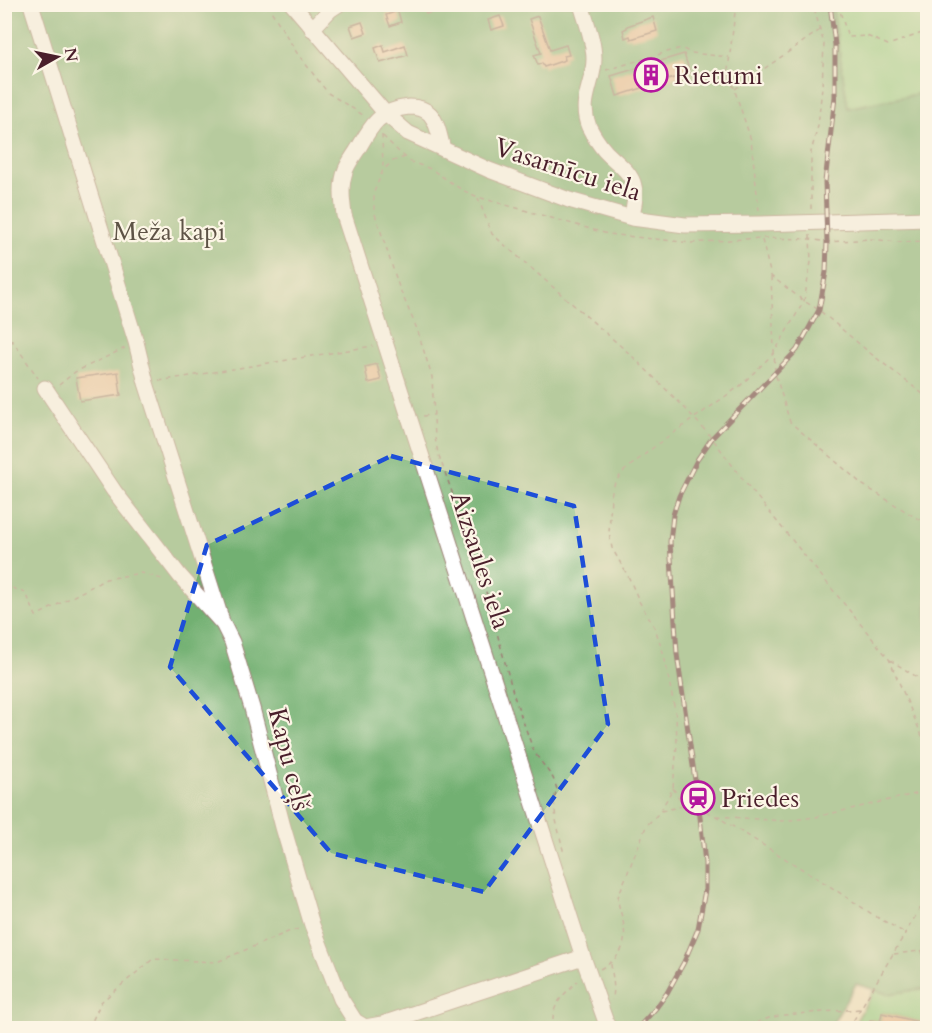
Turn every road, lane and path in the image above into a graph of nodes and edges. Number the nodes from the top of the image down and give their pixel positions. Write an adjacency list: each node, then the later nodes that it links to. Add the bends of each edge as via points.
1 (31, 4): 25 (street)
2 (267, 4): 15 (path, via 328,93)
3 (292, 4): 8 (street, Vasarnīcu iela)
4 (339, 4): 8 (street)
5 (580, 4): 12 (street, via 592,41)
6 (813, 4): 9 (path)
7 (840, 4): 10 (path, via 848,37 867,36 888,45)
8 (312, 29): 14 (street, Vasarnīcu iela)
9 (820, 29): 13 (path); 22 (path, via 824,44 822,87 812,152)
10 (927, 32)
11 (730, 57): 12 (path, via 691,53 681,48)
12 (592, 74): 20 (street, via 586,93 589,127 634,184)
13 (734, 89)
14 (386, 114): 15 (street, Aizsaules iela); 16 (street, Vasarnīcu iela, via 408,133); 16 (street, via 415,107 430,114)
15 (378, 130): 18 (path); 26 (street, Aizsaules iela, via 346,169 341,191 344,215)
16 (442, 149): 20 (street, Vasarnīcu iela, via 569,200)
17 (405, 157): 18 (path)
18 (383, 170): 43 (path, via 374,192 374,211 432,377 438,453 480,573 534,753 553,778 555,820)
19 (478, 197): 30 (path, via 492,234 631,355)
20 (632, 218): 22 (street, Vasarnīcu iela, via 685,225)
21 (927, 219): 22 (street, Vasarnīcu iela)
22 (811, 222): 27 (path, via 811,262 804,301)
23 (771, 276): 27 (path)
24 (4, 333): 29 (path)
25 (136, 342): 28 (street); 29 (path)
26 (386, 344): 28 (path); 50 (street, Aizsaules iela)
27 (774, 353): 30 (path, via 740,386); 31 (path, via 775,374 790,422 863,484)
28 (146, 382): 34 (street)
29 (47, 390): 32 (street, Kapu ceļš, via 114,491)
30 (693, 419): 35 (path); 38 (path, via 624,471 611,495 612,548 655,628 664,655 676,716)
31 (927, 525)
32 (180, 576): 33 (path, via 162,579 141,573 106,579 36,616 26,593); 34 (street, Kapu ceļš)
33 (4, 585)
34 (223, 624): 45 (street, Kapu ceļš, via 252,708)
35 (889, 659): 36 (path); 37 (path)
36 (927, 684)
37 (927, 750)
38 (673, 788): 40 (path); 41 (path)
39 (927, 791): 42 (path, via 816,818 783,821)
40 (684, 806): 41 (path); 42 (path)
41 (660, 812): 51 (path, via 645,829 620,890 618,906 625,934 619,954)
42 (716, 816): 46 (path)
43 (564, 853)
44 (927, 895): 46 (path)
45 (312, 926): 50 (street, Kapu ceļš, via 341,999 355,1021 365,1027); 56 (path, via 217,962 153,958 101,1002)
46 (905, 933): 49 (path)
47 (927, 950): 48 (path)
48 (922, 951): 49 (path); 52 (path)
49 (893, 954): 55 (path)
50 (584, 957): 53 (street, Aizsaules iela)
51 (611, 963): 53 (path); 54 (path)
52 (927, 969)
53 (589, 974): 57 (path, via 560,999 553,1013); 58 (street, Aizsaules iela)
54 (611, 1002)
55 (861, 1009): 59 (path, via 784,1015); 60 (path)
56 (89, 1029)
57 (554, 1029)
58 (608, 1029)
59 (740, 1029)
60 (849, 1029)

